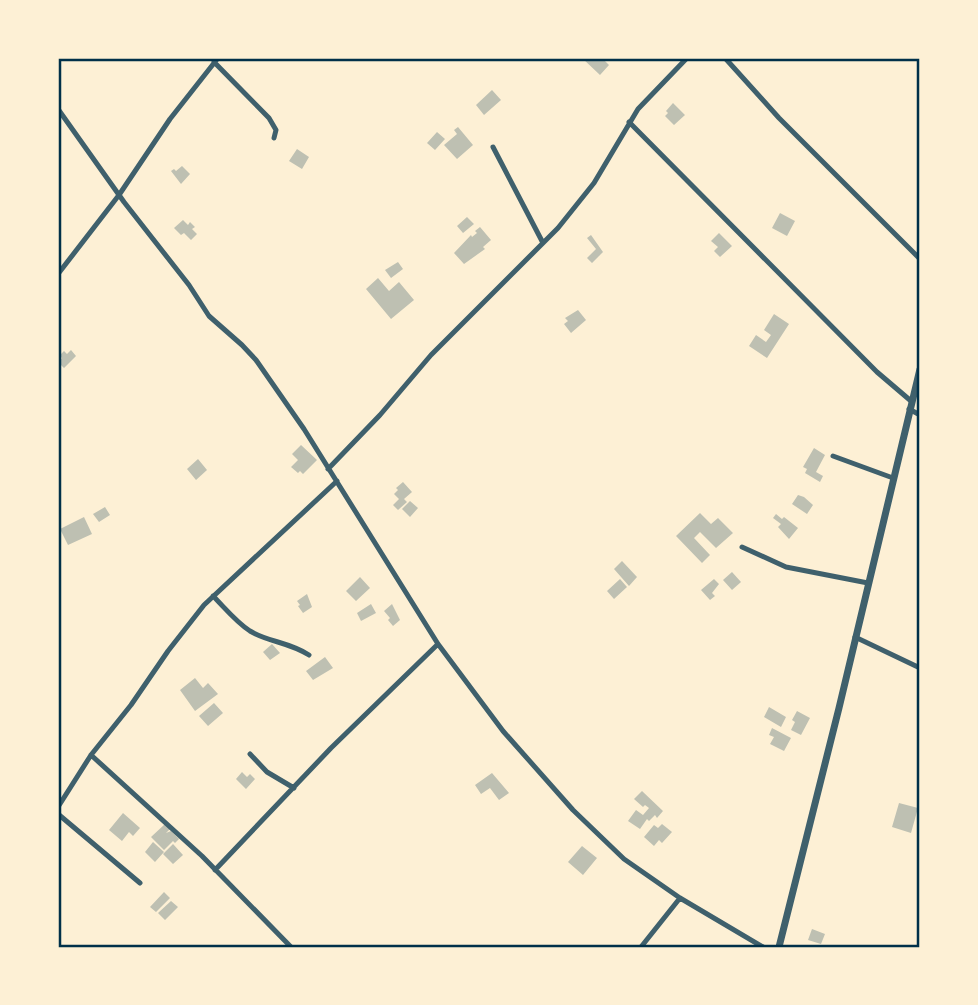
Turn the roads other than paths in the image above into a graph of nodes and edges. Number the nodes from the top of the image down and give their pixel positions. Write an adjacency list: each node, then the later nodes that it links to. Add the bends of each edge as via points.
1 (687, 58): 5 (street)
2 (725, 58): 10 (street)
3 (216, 60): 6 (street, via 269,118 276,130); 8 (street)
4 (58, 109): 8 (street)
5 (629, 122): 9 (street, via 594,183); 13 (street)
6 (274, 138)
7 (493, 147): 9 (street)
8 (119, 195): 11 (street); 16 (street, via 209,316 256,360)
9 (543, 243): 16 (street, via 431,355)
10 (920, 259)
11 (58, 274)
12 (920, 369): 13 (street)
13 (910, 405): 14 (street); 17 (street)
14 (920, 415)
15 (833, 456): 17 (street)
16 (328, 470): 18 (street)
17 (893, 478): 20 (street)
18 (337, 481): 21 (street); 23 (street)
19 (742, 547): 20 (street, via 786,567)
20 (868, 583): 22 (street)
21 (213, 596): 24 (street, via 250,631); 27 (street)
22 (855, 637): 25 (street); 37 (street)
23 (438, 644): 28 (street); 33 (street, via 503,731 573,810 624,859)
24 (309, 655)
25 (920, 668)
26 (250, 754): 28 (street, via 267,772)
27 (91, 755): 29 (street); 31 (street)
28 (295, 788): 31 (street)
29 (58, 807)
30 (58, 814): 32 (street)
31 (215, 870): 34 (street)
32 (140, 883)
33 (680, 898): 35 (street); 36 (street)
34 (291, 947)
35 (641, 947)
36 (763, 947)
37 (779, 947)

